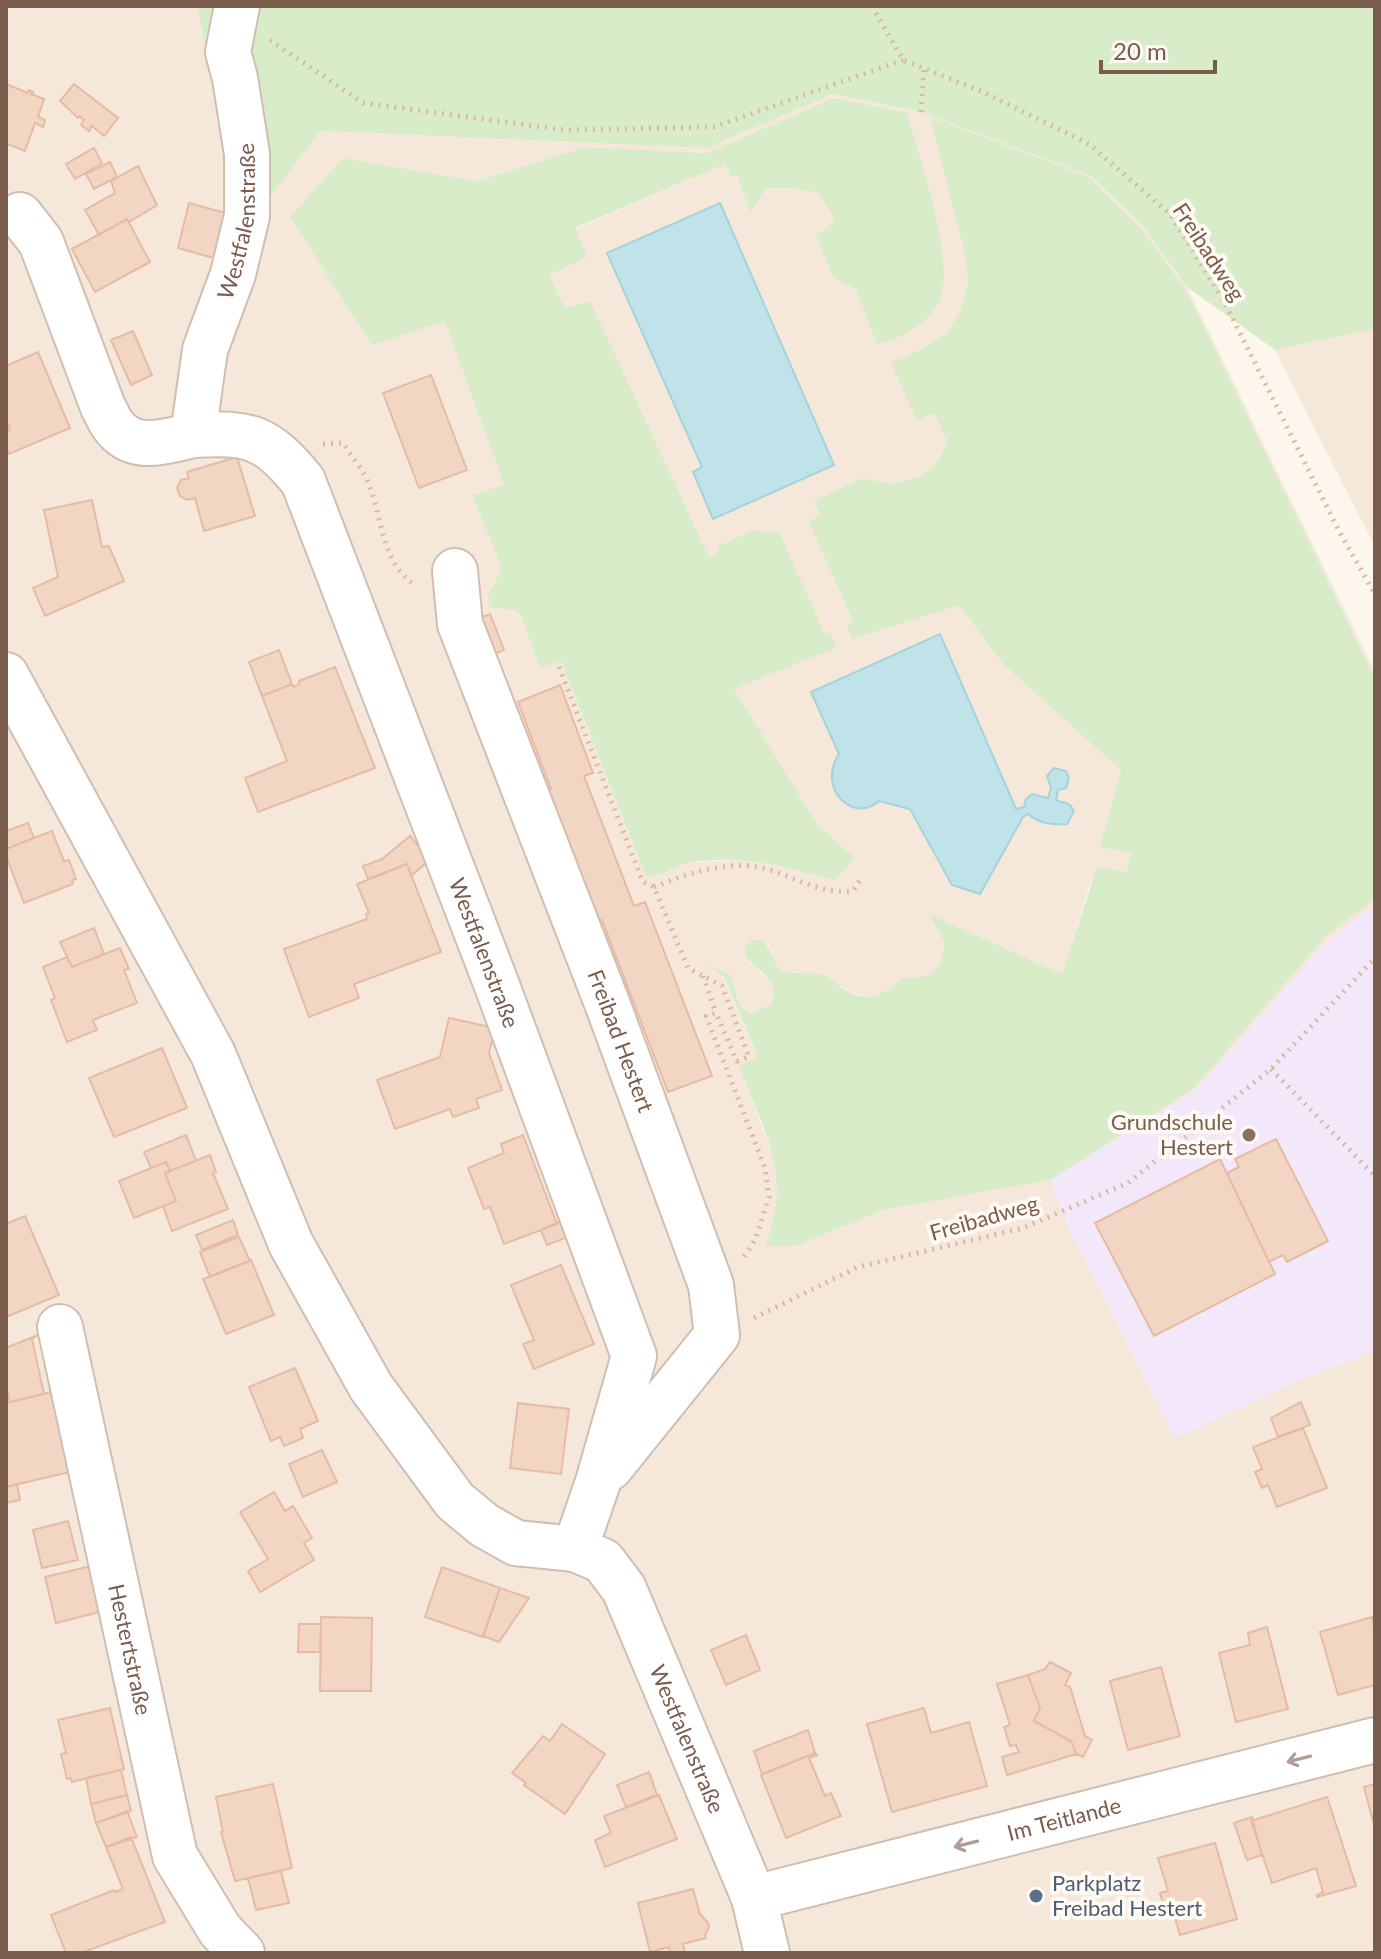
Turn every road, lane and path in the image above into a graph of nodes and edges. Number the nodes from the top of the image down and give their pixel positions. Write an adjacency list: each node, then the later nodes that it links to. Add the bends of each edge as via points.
1 (872, 6): 3 (path)
2 (237, 12): 3 (path, via 363,103 565,130 714,127); 7 (street, Westfalenstraße, via 228,52 247,154 247,216 205,350)
3 (903, 60): 4 (path, Freibadweg)
4 (924, 68): 5 (path); 10 (path, Freibadweg, via 1089,144 1170,214 1225,303)
5 (921, 112)
6 (20, 215): 7 (street, via 41,242 103,407 117,430 134,442 152,444)
7 (193, 435): 8 (street, via 242,435)
8 (270, 445): 9 (path, via 343,443 369,483 385,546 404,578); 23 (street, Westfalenstraße, via 303,481 634,1356)
9 (438, 581): 20 (street, Freibad Hestert, via 460,624 607,1003)
10 (1375, 594)
11 (559, 667): 14 (path, via 643,882)
12 (6, 675): 24 (street, Westfalenstraße, via 213,1054 291,1244 371,1387 455,1501 484,1525 516,1543)
13 (860, 880): 14 (path, via 853,891 836,893 750,866 693,872)
14 (654, 887): 16 (path, via 688,968)
15 (1375, 958): 18 (path, Freibadweg)
16 (703, 976): 17 (path); 17 (path, via 722,986 749,1057 737,1061)
17 (716, 1013): 20 (path, via 706,1016 765,1168 769,1197 755,1240 739,1266)
18 (1271, 1069): 19 (path); 22 (path, Freibadweg, via 1128,1183 1023,1228 858,1267)
19 (1375, 1176)
20 (711, 1285): 22 (street, Freibad Hestert)
21 (60, 1327): 27 (street, Hestertstraße, via 175,1856 220,1930)
22 (717, 1335): 23 (street)
23 (598, 1482): 24 (street, Westfalenstraße)
24 (575, 1549): 26 (street, Westfalenstraße, via 603,1561 624,1589)
25 (1375, 1740): 26 (street, Im Teitlande, one-way to 26)
26 (754, 1898): 28 (street, Westfalenstraße)
27 (242, 1953)
28 (767, 1953)

